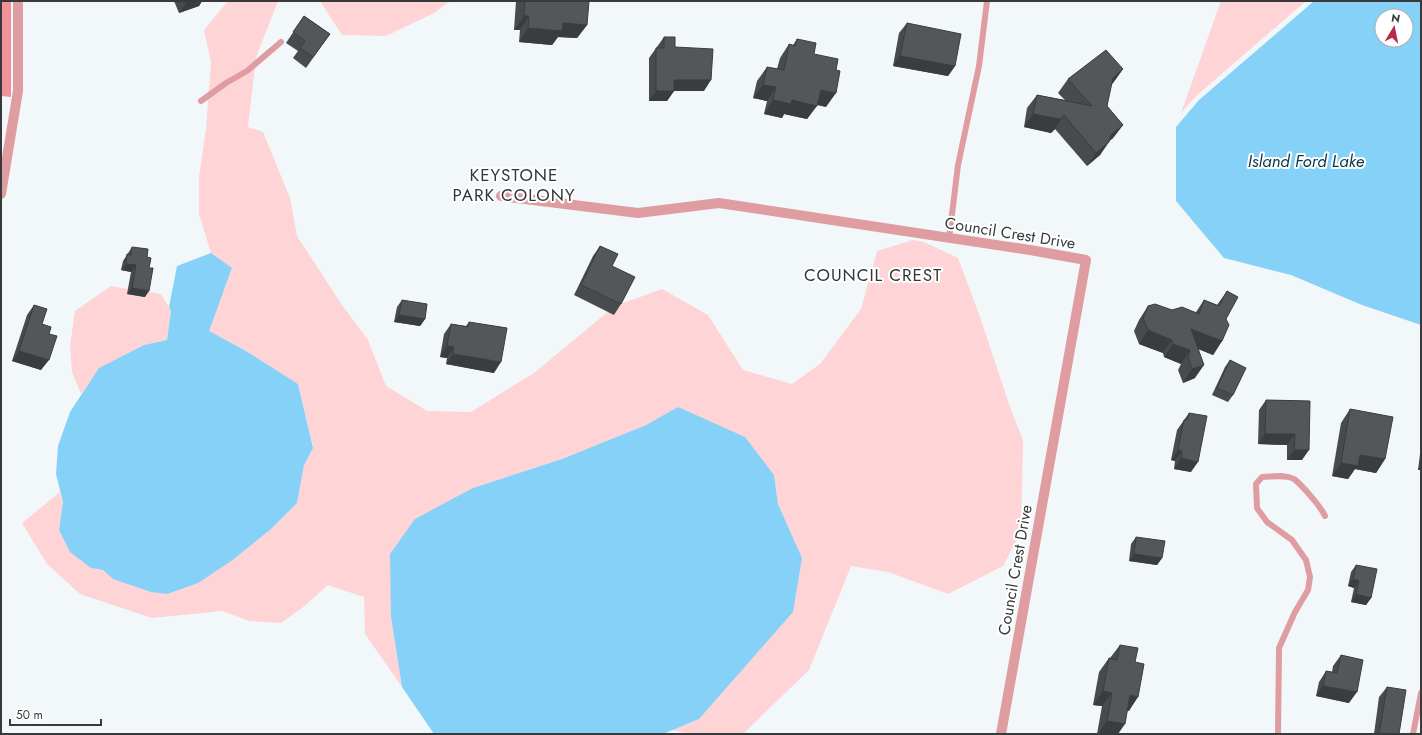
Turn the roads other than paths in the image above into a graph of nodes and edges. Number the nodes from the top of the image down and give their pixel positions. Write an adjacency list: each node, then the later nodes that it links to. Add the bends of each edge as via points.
1 (18, 1): 5 (street, via 18,91)
2 (987, 1): 7 (lane, via 979,66 959,160)
3 (281, 42): 4 (lane, via 247,71)
4 (201, 101)
5 (1, 194)
6 (501, 196): 7 (street, Council Crest Drive, via 638,213 719,203)
7 (949, 239): 10 (street, Council Crest Drive, via 1086,260)
8 (1325, 516): 11 (lane, via 1321,508 1294,479 1282,476 1262,477 1256,484 1256,508 1267,522 1292,540 1306,560 1310,577 1308,590 1279,648)
9 (1421, 693): 12 (lane)
10 (1001, 734)
11 (1278, 734)
12 (1413, 734)

